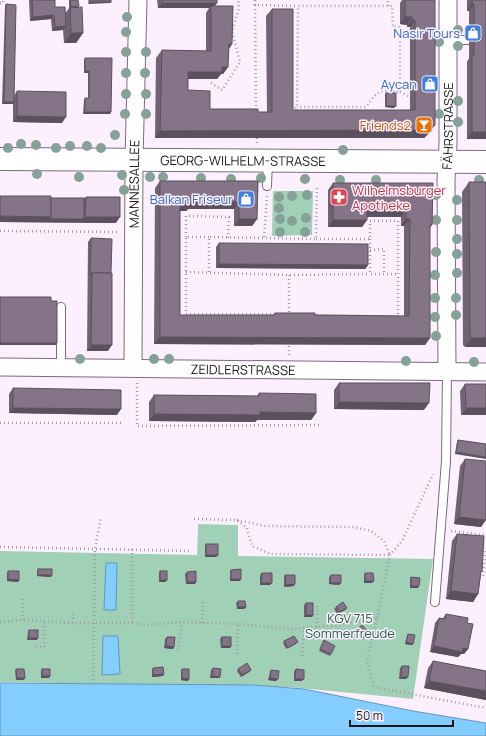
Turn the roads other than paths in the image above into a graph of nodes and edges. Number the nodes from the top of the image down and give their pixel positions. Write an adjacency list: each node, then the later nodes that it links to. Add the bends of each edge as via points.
1 (138, 0): 7 (street, MANNESALLEE)
2 (448, 0): 3 (street, FÄHRSTRASSE)
3 (448, 40): 4 (lane); 8 (street, FÄHRSTRASSE)
4 (469, 40)
5 (262, 152): 7 (street, GEORG-WILHELM-STRASSE); 8 (street, GEORG-WILHELM-STRASSE); 10 (lane)
6 (0, 159): 7 (street, GEORG-WILHELM-STRASSE)
7 (134, 160): 14 (street, MANNESALLEE)
8 (447, 162): 9 (street, GEORG-WILHELM-STRASSE); 15 (street, FÄHRSTRASSE)
9 (486, 162)
10 (267, 186)
11 (61, 307): 13 (lane)
12 (0, 367): 13 (street, ZEIDLERSTRASSE)
13 (61, 368): 14 (street, ZEIDLERSTRASSE)
14 (133, 368): 15 (street, ZEIDLERSTRASSE)
15 (447, 371): 16 (street, ZEIDLERSTRASSE); 17 (lane, via 446,461)
16 (486, 372)
17 (435, 602)

